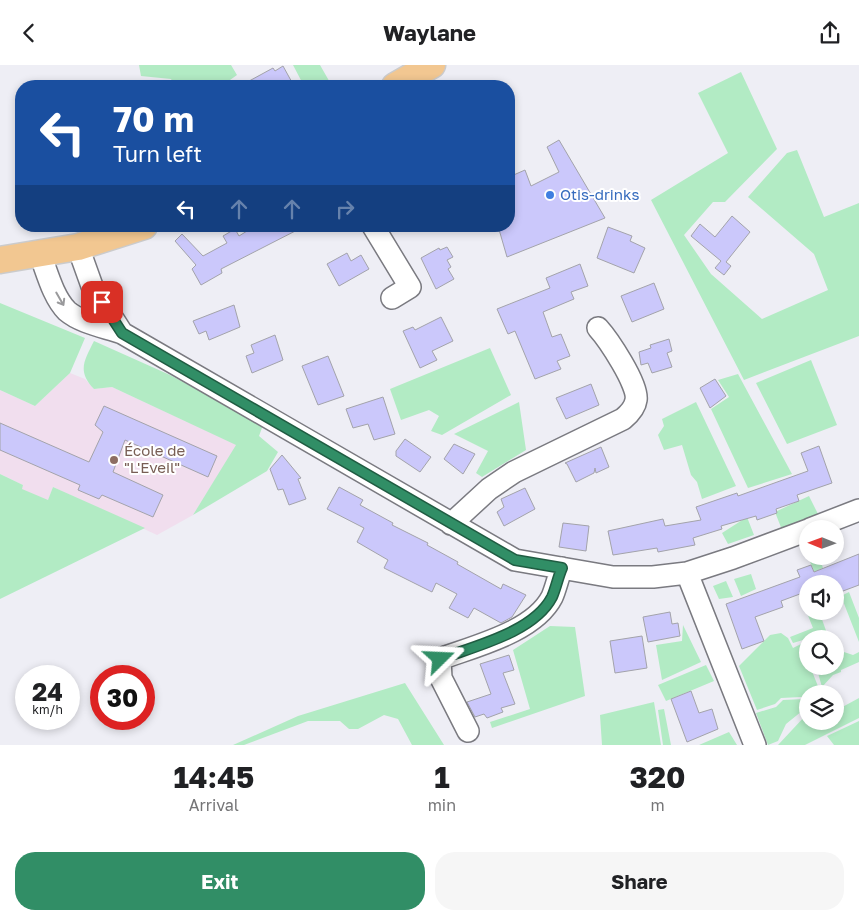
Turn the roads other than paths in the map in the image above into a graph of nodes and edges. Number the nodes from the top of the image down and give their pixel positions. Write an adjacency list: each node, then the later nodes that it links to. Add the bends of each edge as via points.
1 (432, 65): 2 (main road)
2 (406, 80)
3 (125, 232): 5 (main road)
4 (377, 232): 8 (street, via 410,287)
5 (78, 247): 6 (main road); 10 (street, via 92,287)
6 (40, 254): 7 (main road); 10 (street, one-way to 10, via 67,310 76,317)
7 (0, 261)
8 (392, 298)
9 (598, 328): 13 (street, via 607,337 634,387 636,399 631,412 623,419 514,472)
10 (122, 333): 13 (street)
11 (859, 510): 12 (street)
12 (833, 520)
13 (451, 524): 15 (street, via 515,560)
14 (799, 533): 16 (street)
15 (562, 568): 16 (street, via 612,577); 17 (street, via 551,598 535,617 509,633 440,659 441,678)
16 (687, 573): 18 (street)
17 (468, 731)
18 (756, 745)

